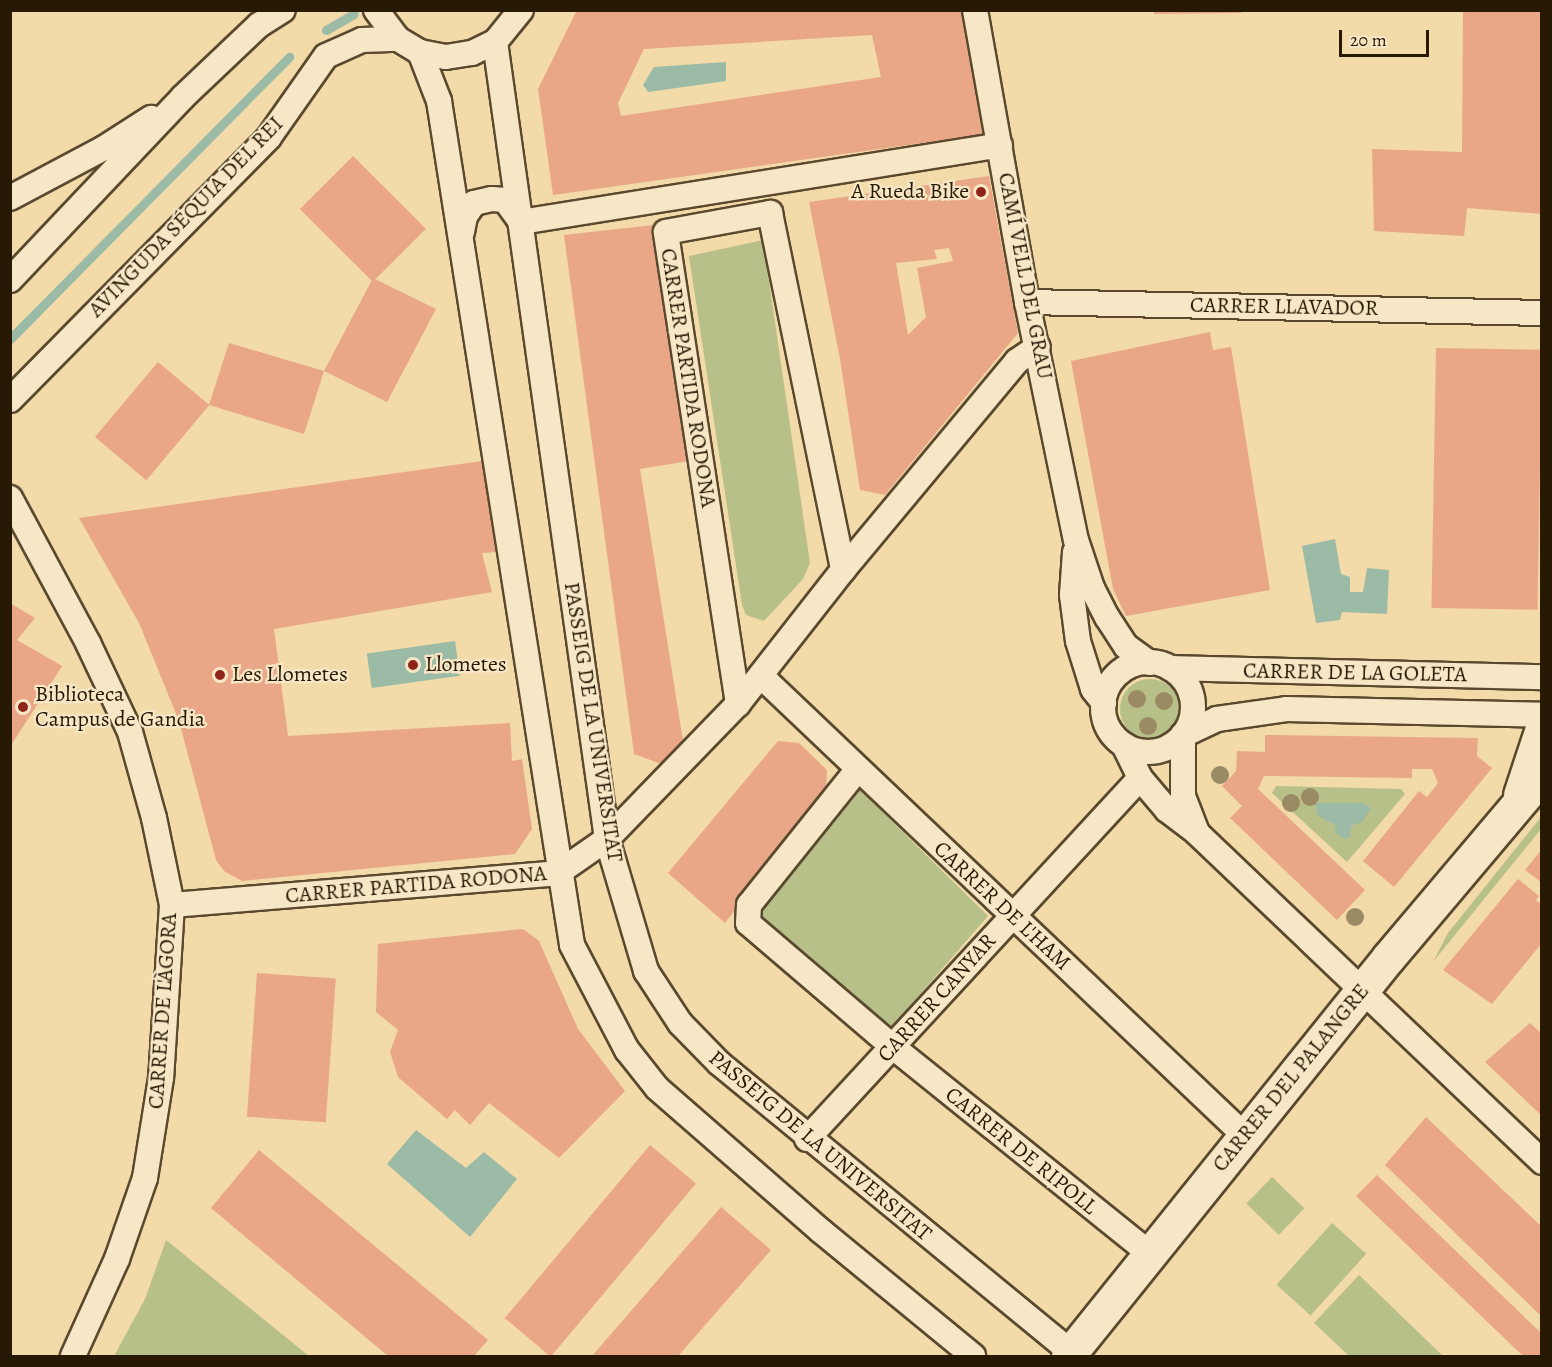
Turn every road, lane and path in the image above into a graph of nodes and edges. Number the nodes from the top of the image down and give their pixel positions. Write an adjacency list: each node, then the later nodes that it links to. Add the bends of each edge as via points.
1 (283, 10): 8 (street, via 259,25)
2 (376, 10): 5 (street)
3 (521, 10): 6 (street)
4 (975, 10): 9 (street, CAMÍ VELL DEL GRAU)
5 (398, 39): 7 (street); 17 (street, AVINGUDA SÉQUIA DEL REI, via 362,40 326,56 269,137)
6 (495, 42): 7 (street, via 472,53 446,57); 11 (street, PASSEIG DE LA UNIVERSITAT)
7 (420, 52): 12 (street, via 439,101)
8 (183, 97): 10 (street, via 104,148); 13 (street)
9 (1000, 145): 11 (street); 14 (street, CAMÍ VELL DEL GRAU)
10 (10, 198)
11 (521, 222): 12 (street, via 505,200 474,203 465,216); 38 (street, PASSEIG DE LA UNIVERSITAT)
12 (462, 238): 39 (street)
13 (10, 279)
14 (1027, 302): 15 (street, CARRER LLAVADOR); 16 (street, CAMÍ VELL DEL GRAU)
15 (1542, 313)
16 (1038, 347): 20 (street, CAMÍ VELL DEL GRAU); 21 (street, CARRER PARTIDA RODONA, via 1017,361)
17 (10, 400)
18 (10, 498): 19 (street, CARRER DE L'ÀGORA)
19 (20, 530): 40 (street, CARRER DE L'ÀGORA, via 88,643 130,732 154,818)
20 (1076, 540): 22 (street, CAMÍ VELL DEL GRAU, via 1092,588 1126,646); 26 (street, CAMÍ VELL DEL GRAU, via 1072,595 1076,633 1084,666)
21 (843, 570): 23 (street, CARRER PARTIDA RODONA); 27 (street, CARRER PARTIDA RODONA, via 770,213 666,232)
22 (1159, 665): 24 (street, CARRER DE LA GOLETA); 26 (street, via 1136,664 1114,679); 31 (street, via 1180,676 1192,699 1190,724)
23 (761, 676): 27 (street, CARRER PARTIDA RODONA); 33 (street, CARRER DE L'HAM)
24 (1542, 676)
25 (1542, 701): 28 (street)
26 (1104, 703): 32 (street, via 1108,727)
27 (738, 704): 38 (street, CARRER PARTIDA RODONA)
28 (1542, 708)
29 (1542, 715): 31 (street, CARRER DE LA GOLETA, via 1286,709 1217,719)
30 (1542, 728): 36 (street, CARRER DEL PALANGRE)
31 (1183, 735): 32 (street, via 1174,744 1155,751 1136,751); 37 (street, via 1183,796)
32 (1124, 745): 35 (street)
33 (858, 769): 41 (street, CARRER DE L'HAM); 43 (street, CARRER DE RIPOLL, via 749,905 748,923)
34 (1542, 776): 36 (street, CARRER DEL PALANGRE)
35 (1140, 778): 37 (street, via 1167,810); 41 (street, CARRER CANYAR)
36 (1518, 802): 42 (street, CARRER DEL PALANGRE)
37 (1197, 833): 42 (street)
38 (607, 839): 39 (street, CARRER PARTIDA RODONA); 45 (street, PASSEIG DE LA UNIVERSITAT, via 646,971 659,997 719,1063)
39 (558, 873): 40 (street, CARRER PARTIDA RODONA); 50 (street, via 572,945 627,1050 657,1088)
40 (172, 905): 49 (street, CARRER DE L'ÀGORA, via 161,1078 145,1178 117,1259)
41 (1012, 915): 43 (street, CARRER CANYAR); 44 (street, CARRER DE L'HAM)
42 (1361, 992): 44 (street, CARRER DEL PALANGRE); 46 (street)
43 (893, 1047): 45 (street, CARRER CANYAR); 47 (street, CARRER DE RIPOLL)
44 (1244, 1136): 47 (street, CARRER DEL PALANGRE)
45 (807, 1139): 48 (street, PASSEIG DE LA UNIVERSITAT)
46 (1542, 1162)
47 (1150, 1254): 48 (street, CARRER DEL PALANGRE)
48 (1070, 1354)
49 (73, 1356)
50 (973, 1356)

